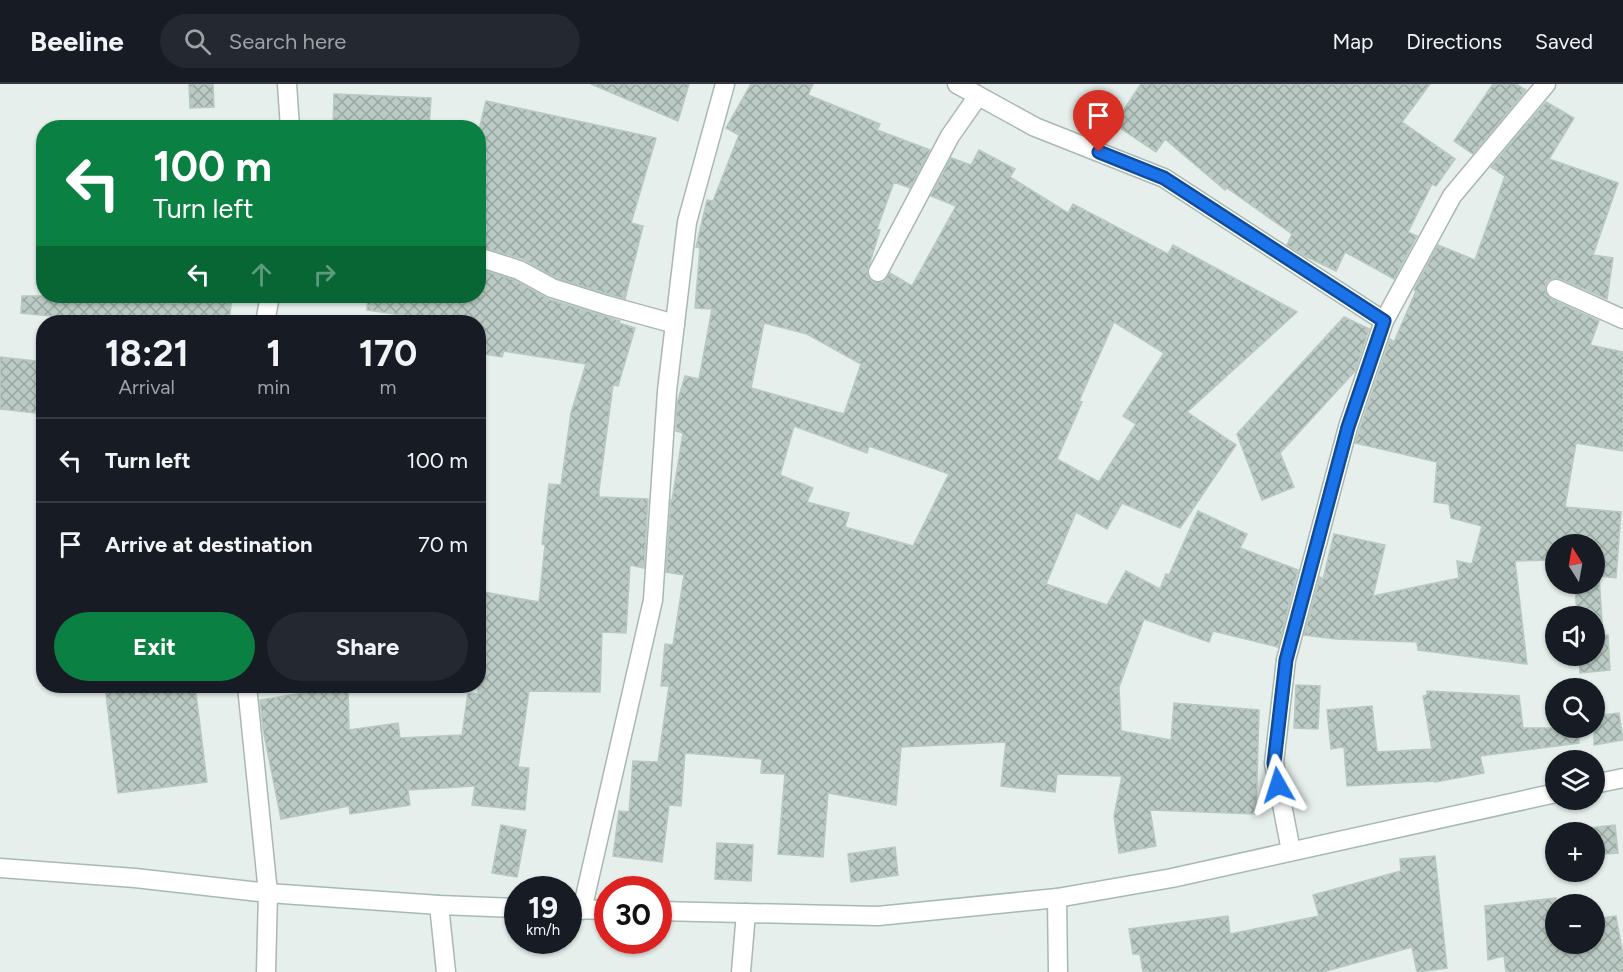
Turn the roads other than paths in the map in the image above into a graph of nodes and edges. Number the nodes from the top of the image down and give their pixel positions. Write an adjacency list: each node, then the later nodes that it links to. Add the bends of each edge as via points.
1 (287, 84): 6 (street)
2 (726, 84): 12 (street, via 687,222)
3 (957, 84): 5 (street)
4 (1546, 84): 11 (street, via 1452,196)
5 (978, 96): 8 (street, via 950,136); 11 (street, via 1035,127 1164,178)
6 (289, 120)
7 (486, 260): 12 (street, via 519,270 552,288)
8 (878, 272)
9 (1556, 289): 10 (street)
10 (1623, 319)
11 (1384, 321): 17 (street, via 1348,427 1286,660 1274,763)
12 (675, 324): 19 (street, via 653,600)
13 (249, 693): 20 (street)
14 (1623, 778): 15 (street)
15 (1605, 782)
16 (1545, 795): 17 (street)
17 (1291, 850): 21 (street, via 1172,878)
18 (0, 868): 20 (street)
19 (582, 882)
20 (268, 893): 22 (street); 26 (street)
21 (1057, 898): 25 (street, via 878,916); 29 (street)
22 (439, 905): 23 (street); 27 (street)
23 (504, 907)
24 (672, 911): 25 (street)
25 (746, 913): 28 (street)
26 (266, 972)
27 (446, 972)
28 (741, 972)
29 (1058, 972)

